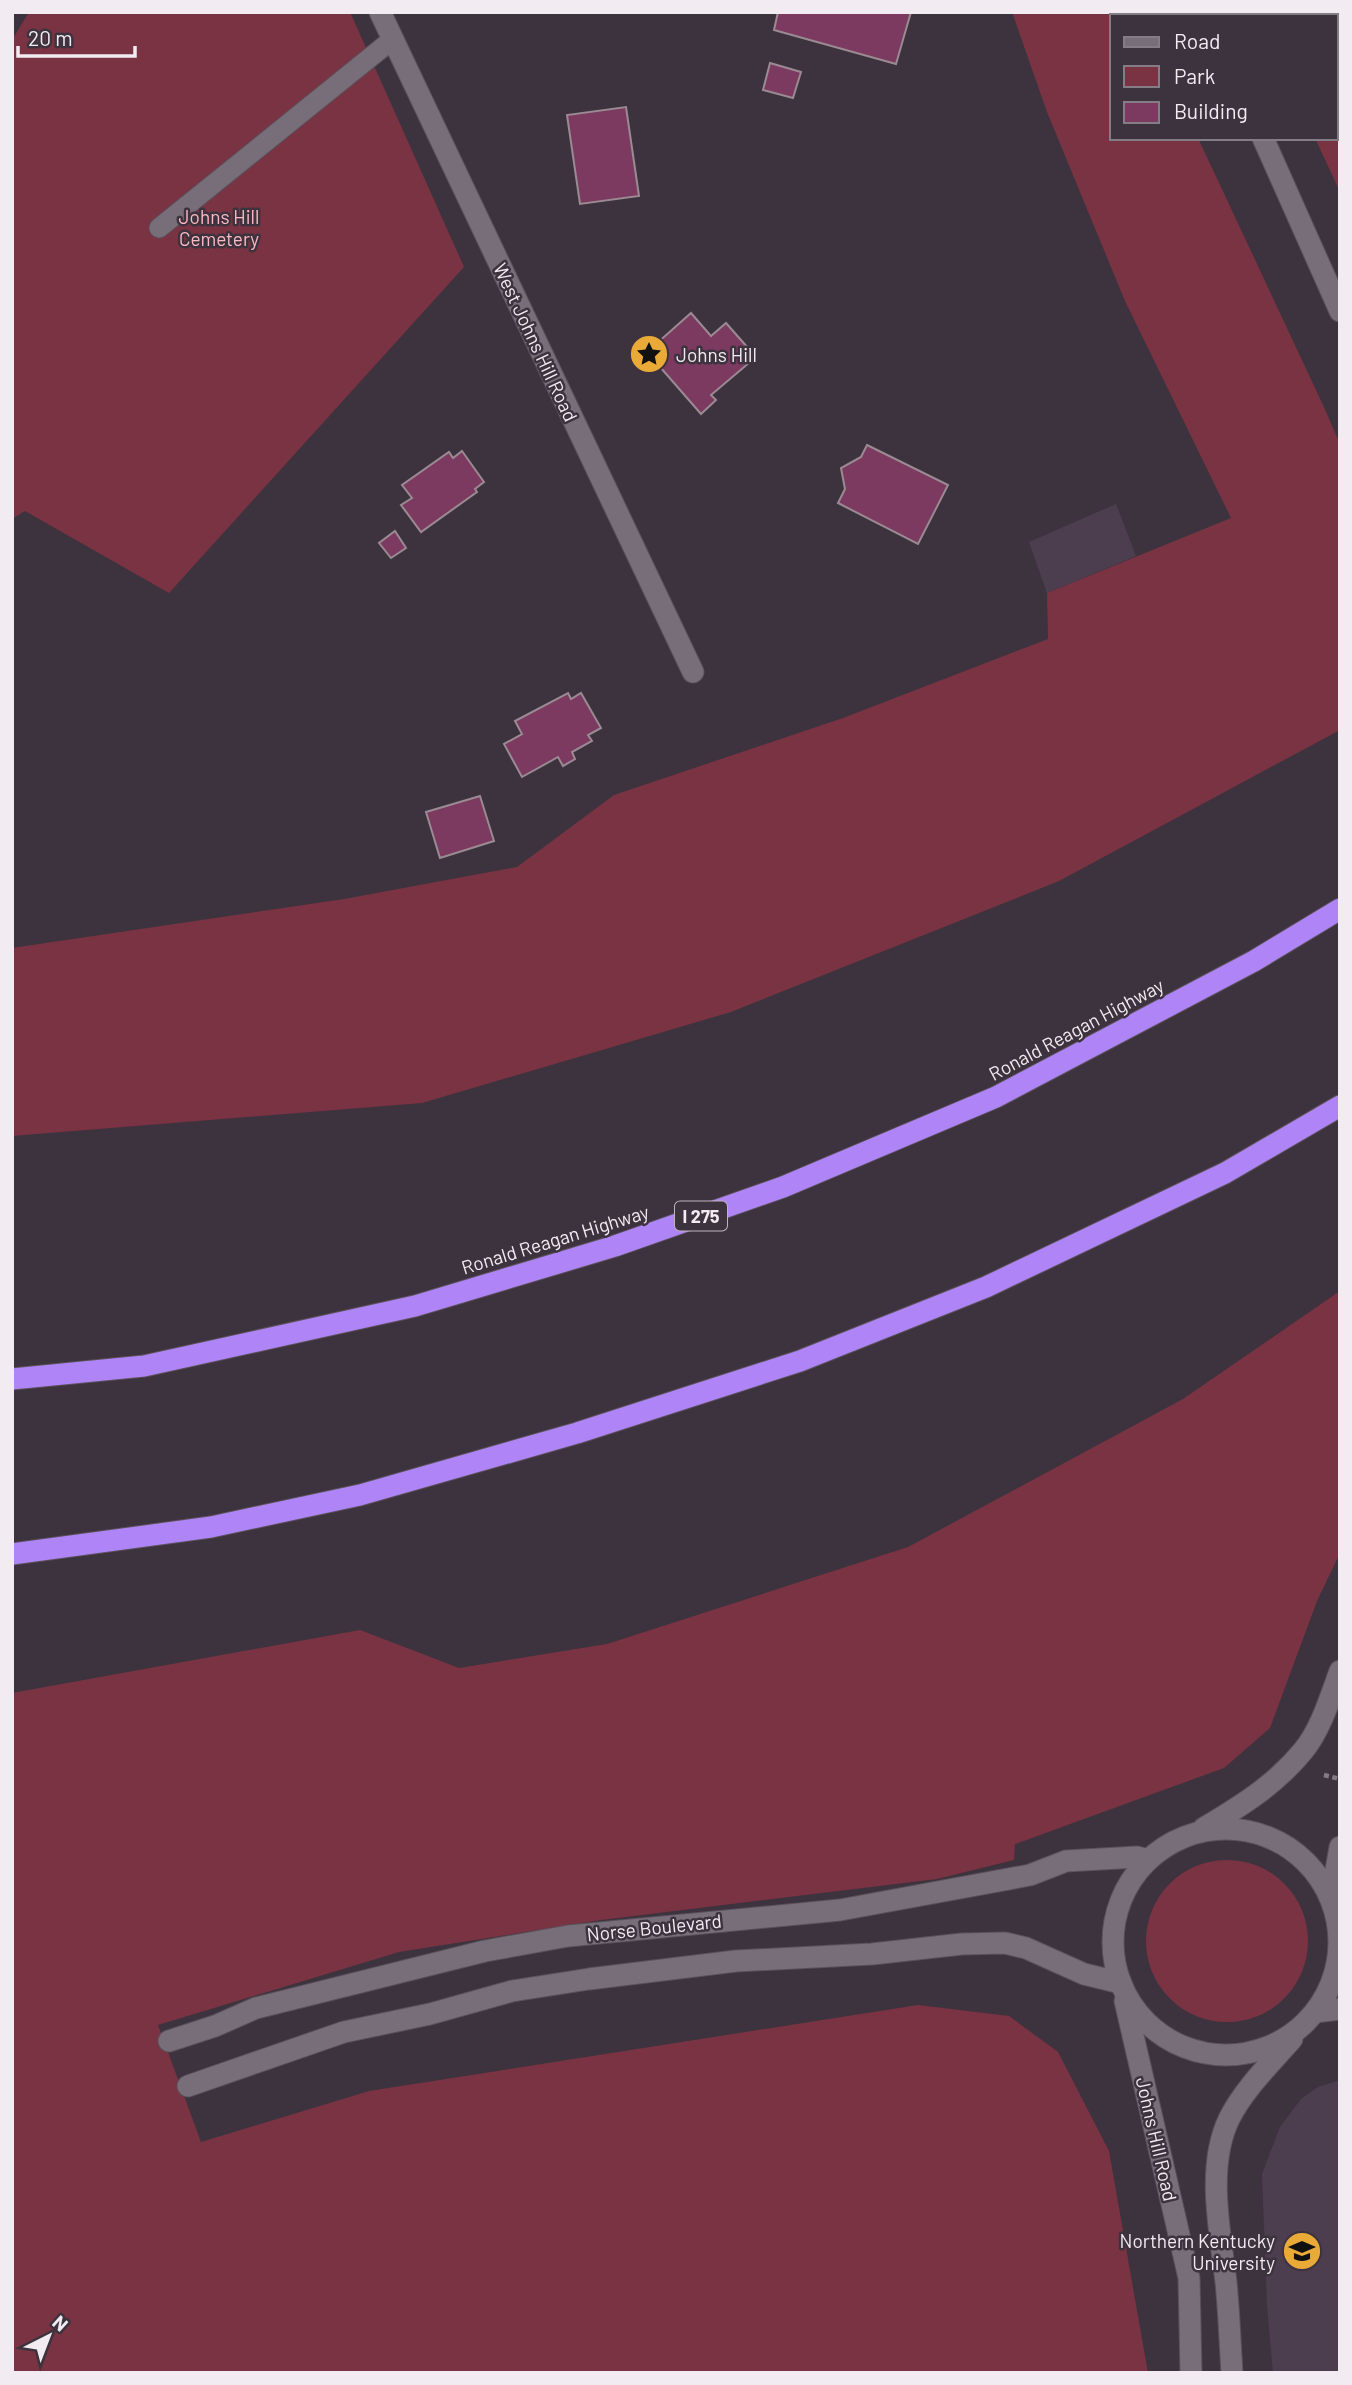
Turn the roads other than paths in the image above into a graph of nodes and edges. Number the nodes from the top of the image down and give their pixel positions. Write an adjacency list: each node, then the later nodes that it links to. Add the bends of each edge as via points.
1 (380, 12): 2 (street, West Johns Hill Road)
2 (393, 39): 4 (lane); 6 (street, West Johns Hill Road)
3 (1264, 140): 5 (street)
4 (159, 228)
5 (1340, 311)
6 (693, 672)
7 (1340, 909): 9 (highway, Ronald Reagan Highway / I 275, via 1254,961 996,1097 783,1187 615,1246 415,1307 144,1366)
8 (1340, 1106): 10 (highway, via 1225,1173 986,1287 800,1361 577,1433 360,1495 211,1527)
9 (12, 1379)
10 (12, 1554)
11 (1340, 1671): 12 (street, via 1304,1750 1257,1796)
12 (1196, 1833): 14 (street, via 1170,1843); 15 (street, via 1228,1829 1261,1834 1290,1849 1314,1871)
13 (1340, 1847): 15 (street)
14 (1148, 1860): 16 (street, via 1126,1888 1115,1921 1114,1957); 19 (street, Norse Boulevard, via 1066,1861 1030,1875 840,1910 568,1936 485,1951 256,2008)
15 (1334, 1905): 18 (street, via 1338,1965)
16 (1122, 1986): 18 (street, via 1144,2020 1172,2042 1206,2054 1242,2055 1277,2044); 20 (street, via 1005,1943 736,1961 512,1992 344,2032); 21 (street, Johns Hill Road, via 1189,2278)
17 (1340, 2010): 18 (street)
18 (1311, 2018): 22 (street, via 1250,2087 1221,2138 1215,2202)
19 (169, 2041)
20 (188, 2086)
21 (1191, 2373)
22 (1232, 2373)

